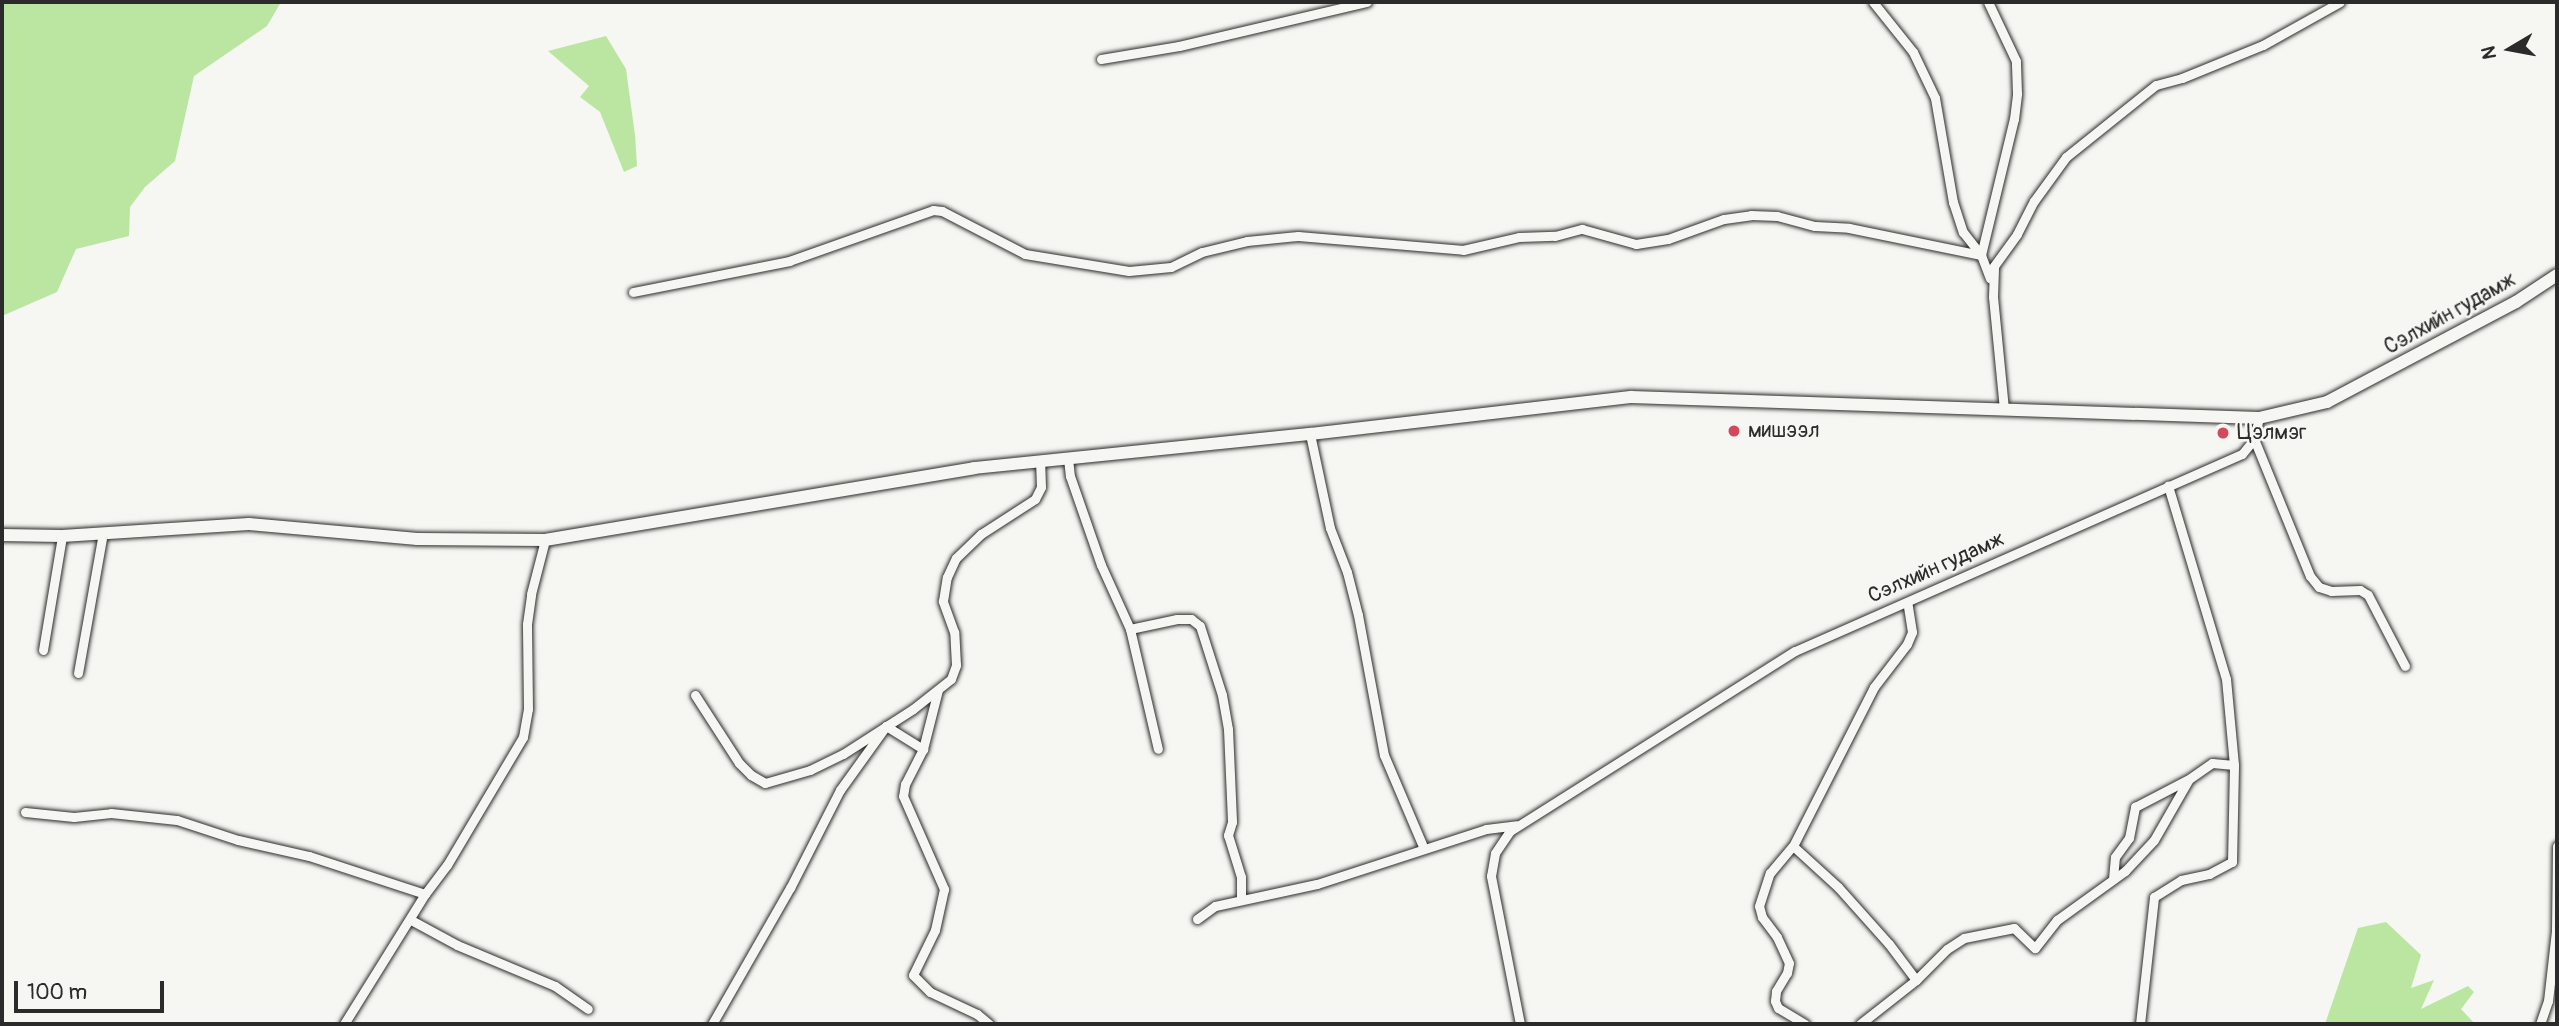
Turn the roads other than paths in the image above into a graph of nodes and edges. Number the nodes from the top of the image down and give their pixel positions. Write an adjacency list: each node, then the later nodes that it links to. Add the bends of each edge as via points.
1 (1367, 2): 5 (street, via 1179,46)
2 (1873, 2): 6 (street, via 1913,52 1935,98 1953,202 1964,232)
3 (1988, 2): 6 (street, via 2017,61 2017,93)
4 (2340, 2): 9 (street, via 2263,45 2156,85 2066,157 1994,265)
5 (1101, 59)
6 (1980, 255): 8 (street, via 1849,228 1751,215 1636,244 1582,229 1463,250 1298,236 1213,249 1171,268 1129,271 1025,254 933,210 789,261); 9 (street, via 1989,270)
7 (2557, 277): 11 (main road, Сэлхийн гудамж, via 2328,402)
8 (634, 292)
9 (1993, 297): 10 (street)
10 (2004, 409): 11 (main road, Сэлхийн гудамж); 12 (main road, Сэлхийн гудамж, via 1631,397)
11 (2259, 418): 13 (street)
12 (1310, 434): 14 (main road, Сэлхийн гудамж); 35 (street, via 1330,528 1348,572 1384,755)
13 (2255, 439): 16 (street, Сэлхийн гудамж, via 2242,454); 24 (street, via 2310,576 2319,587 2331,591 2360,590 2368,595)
14 (1068, 458): 15 (main road, Сэлхийн гудамж); 22 (street, via 1101,565)
15 (1040, 462): 20 (main road, Сэлхийн гудамж, via 974,468); 26 (street, via 1041,487 1035,499 981,534 956,558 947,577 943,601 958,652 951,679)
16 (2168, 485): 21 (street, Сэлхийн гудамж); 31 (street, via 2226,679)
17 (103, 533): 19 (main road, Сэлхийн гудамж); 20 (main road, Сэлхийн гудамж, via 249,524 417,539); 25 (street)
18 (2, 535): 19 (main road, Сэлхийн гудамж)
19 (61, 536): 23 (street)
20 (545, 540): 39 (street, via 527,624 528,709 523,737)
21 (1907, 602): 34 (street, Сэлхийн гудамж, via 1795,651); 36 (street, via 1912,632 1874,687)
22 (1130, 629): 29 (street); 40 (street, via 1177,619 1191,619 1199,626 1228,729 1232,822 1228,835 1239,867)
23 (43, 649)
24 (2405, 666)
25 (78, 673)
26 (938, 690): 28 (street); 30 (street)
27 (695, 695): 28 (street, via 739,763 765,783 810,770)
28 (886, 726): 30 (street); 46 (street, via 840,790)
29 (1158, 748)
30 (923, 749): 47 (street, via 903,796 944,889 935,930 913,975 930,992)
31 (2234, 765): 32 (street, via 2212,763); 51 (street, via 2232,862 2181,880 2154,897)
32 (2189, 779): 38 (street, via 2154,840); 38 (street, via 2136,807 2129,838 2115,857)
33 (25, 812): 39 (street, via 74,817 111,813 177,820)
34 (1522, 824): 40 (street, via 1486,830 1353,874); 48 (street, Сэлхийн гудамж, via 1510,831 1495,853 1491,876)
35 (1422, 844)
36 (1793, 846): 43 (street, via 1881,934); 49 (street, via 1770,873 1759,906 1789,963 1775,1001 1778,1008)
37 (2557, 846): 52 (street, via 2556,931 2548,1001)
38 (2113, 879): 43 (street, via 2057,920 2035,948 2014,928 1964,938)
39 (425, 894): 42 (street)
40 (1241, 900): 41 (street, via 1215,906)
41 (1197, 919)
42 (411, 920): 44 (street, via 555,986); 45 (street)
43 (1916, 981): 50 (street)
44 (589, 1009)
45 (344, 1024)
46 (712, 1024)
47 (989, 1024)
48 (1520, 1024)
49 (1805, 1024)
50 (1860, 1024)
51 (2140, 1024)
52 (2540, 1024)

